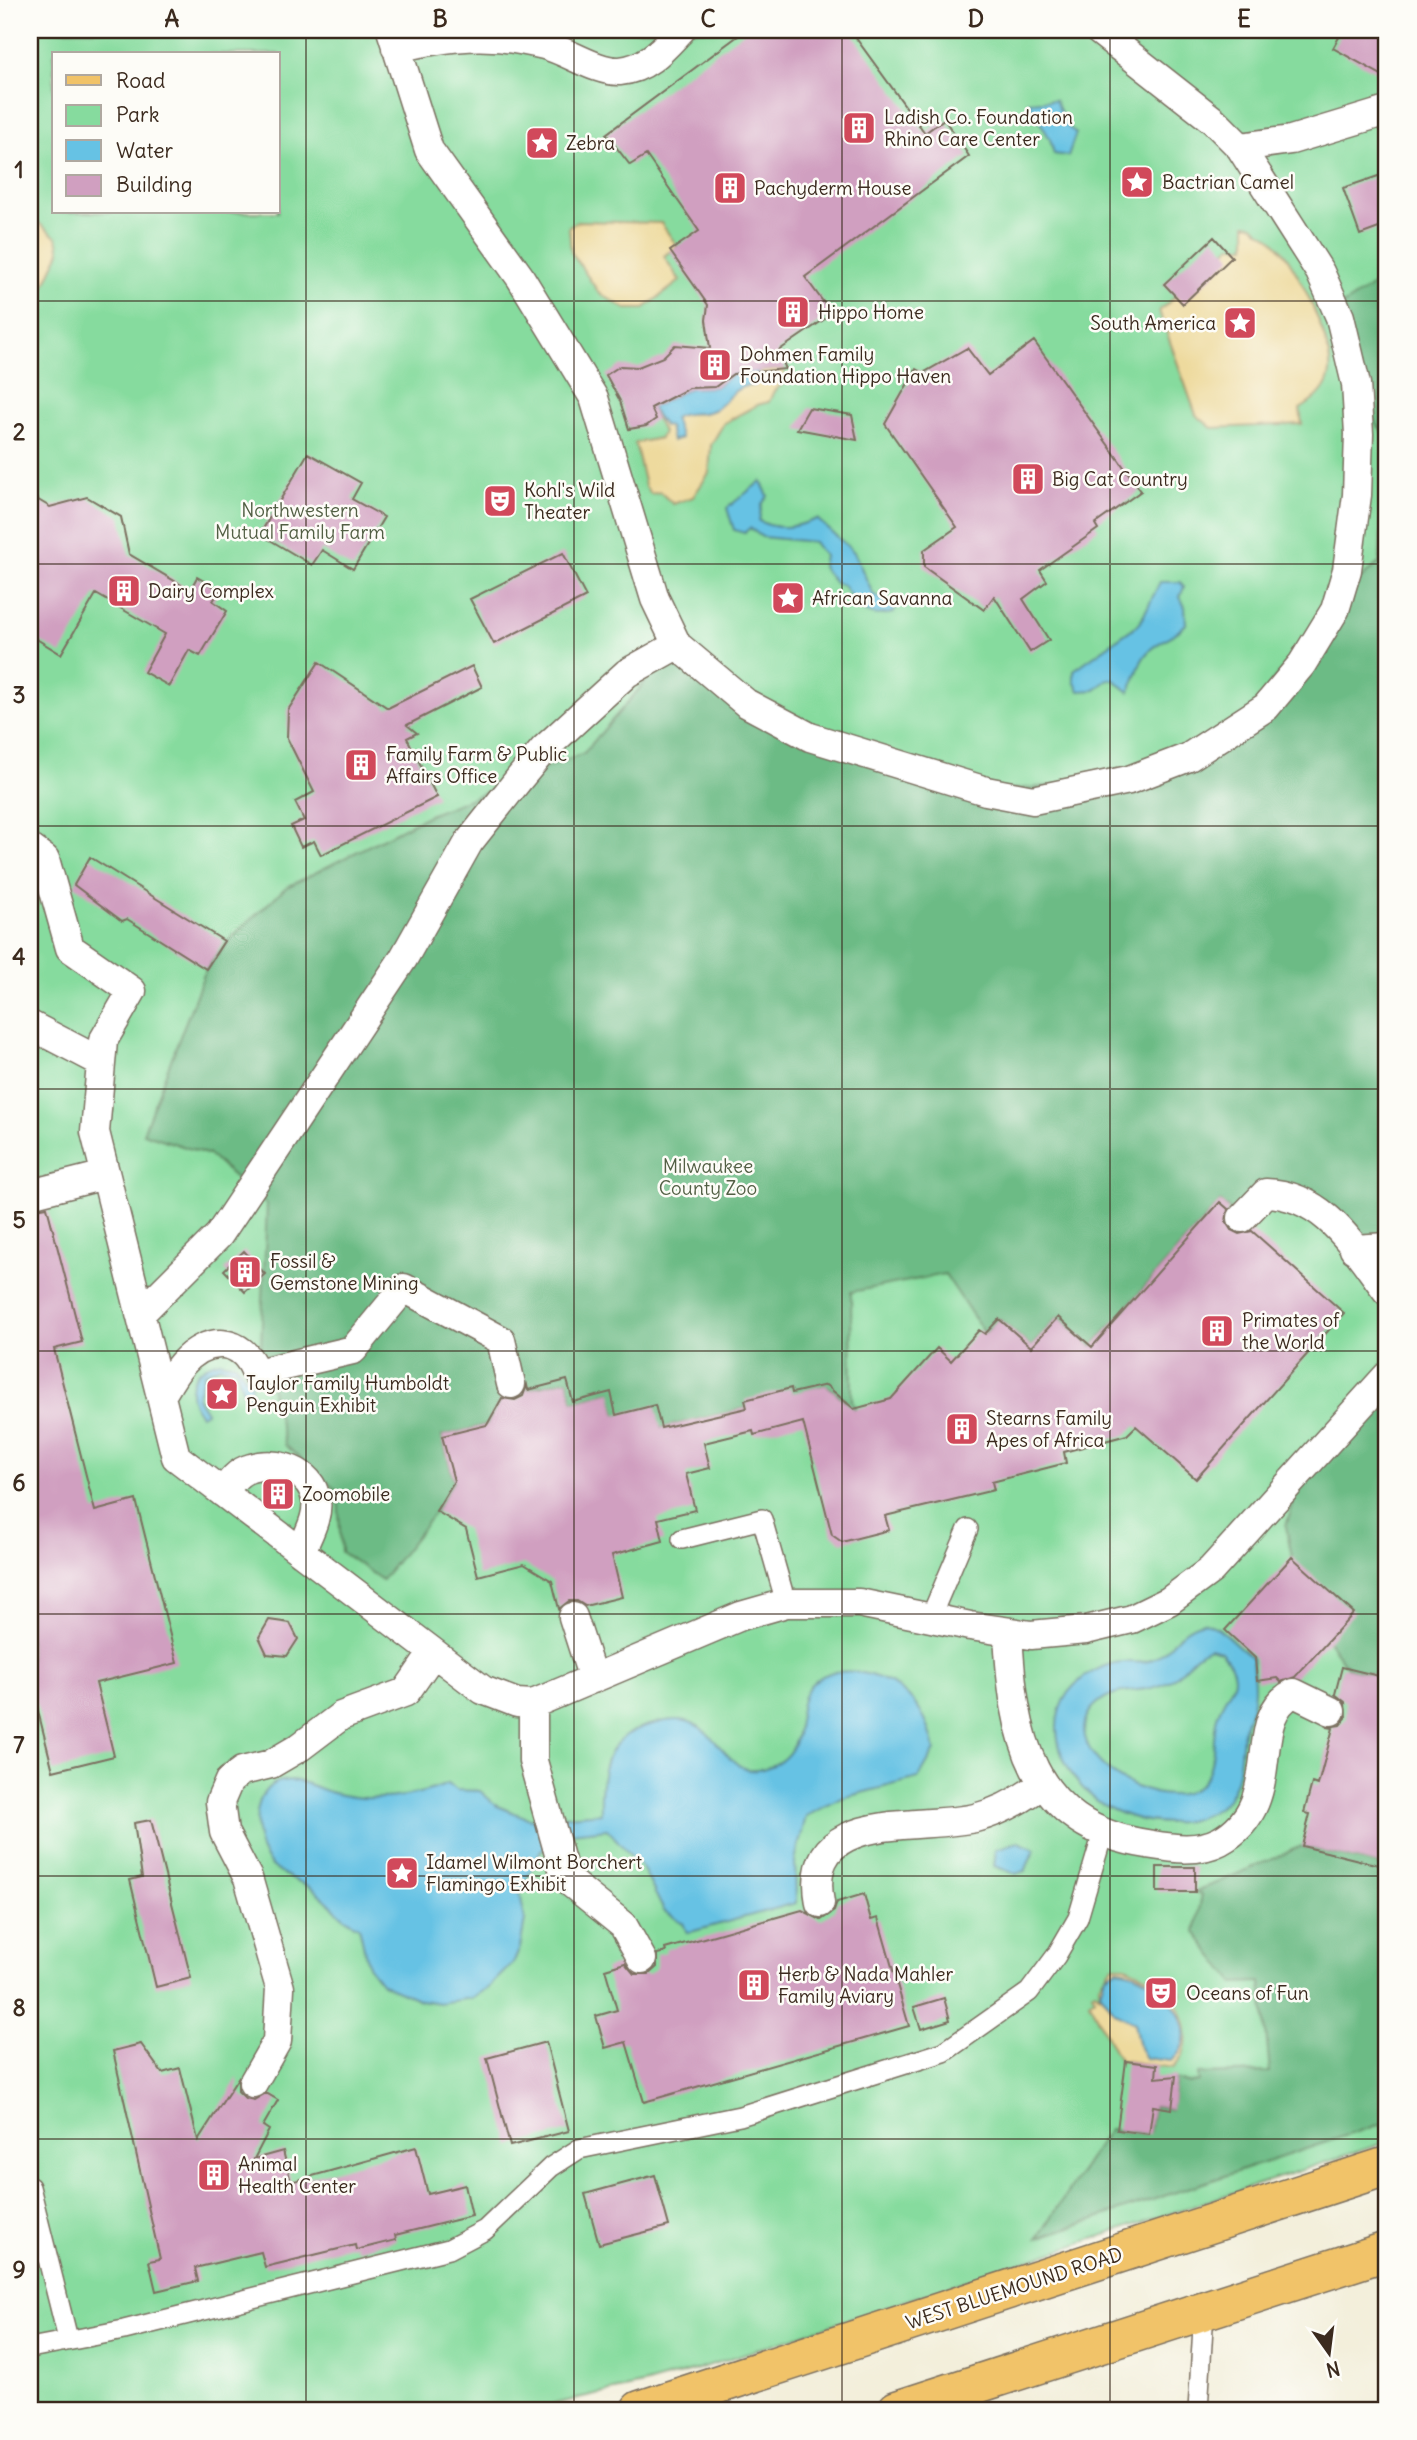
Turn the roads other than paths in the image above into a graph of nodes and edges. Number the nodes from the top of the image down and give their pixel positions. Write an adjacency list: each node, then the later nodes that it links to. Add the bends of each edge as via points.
1 (681, 30): 3 (street, via 643,65 619,71 545,45 483,34)
2 (1098, 30): 5 (street, via 1214,121)
3 (393, 39): 6 (street, via 429,150 520,277 594,398 656,599)
4 (1387, 111): 5 (street, via 1291,140)
5 (1240, 147): 6 (street, via 1328,289 1349,346 1359,414 1355,520 1344,584 1335,610 1310,652 1266,706 1189,757 1129,780 1033,800 986,791 810,737 746,704)
6 (677, 645): 16 (street, via 627,673 544,749 519,779 469,842 403,960 219,1235)
7 (30, 848): 9 (street, via 45,859 70,948 132,990 103,1041)
8 (30, 1025): 9 (street)
9 (101, 1062): 10 (street, via 95,1132)
10 (105, 1175): 11 (street); 16 (street)
11 (30, 1194)
12 (1242, 1218): 14 (street, via 1266,1193 1289,1194 1313,1205)
13 (1387, 1247): 14 (street)
14 (1354, 1249): 15 (street)
15 (1387, 1291)
16 (140, 1314): 19 (street)
17 (1387, 1376): 27 (street, via 1211,1570 1169,1601 1132,1619 1086,1630 1031,1635)
18 (511, 1384): 19 (street, via 500,1340 404,1288 352,1350 257,1373 249,1356 238,1348 214,1344 192,1354)
19 (160, 1396): 20 (street, via 176,1457)
20 (223, 1493): 23 (street); 23 (street, via 233,1478 249,1468 293,1468 309,1482 316,1500 313,1524)
21 (968, 1529): 25 (lane)
22 (682, 1539): 24 (lane, via 762,1519)
23 (301, 1552): 28 (street)
24 (786, 1603): 25 (street, via 859,1603); 29 (street, via 741,1616)
25 (931, 1616): 27 (street)
26 (573, 1617): 29 (street)
27 (1008, 1632): 32 (street, via 1018,1724)
28 (433, 1653): 30 (street, via 483,1690); 36 (street, via 405,1692 341,1716 271,1764 242,1771 229,1781 220,1802 224,1832 248,1878 280,1988 277,2041)
29 (593, 1679): 30 (street)
30 (533, 1704): 35 (street, via 533,1761 559,1856 571,1883 623,1925)
31 (1331, 1711): 33 (street, via 1294,1693 1282,1699 1272,1711 1263,1782 1252,1812 1221,1840 1200,1848 1174,1849)
32 (1041, 1785): 33 (street, via 1068,1814); 34 (street, via 997,1811 973,1818 893,1825 848,1835 823,1859 818,1874)
33 (1103, 1833): 41 (lane, via 1078,1918 1056,1956 1029,1992 944,2052 740,2116 579,2149 551,2167 485,2230 449,2249 124,2330)
34 (820, 1903)
35 (642, 1959)
36 (253, 2083)
37 (1387, 2166): 43 (main road, WEST BLUEMOUND ROAD)
38 (30, 2187): 41 (lane)
39 (1387, 2251): 40 (main road)
40 (1204, 2310): 44 (main road); 45 (lane)
41 (68, 2339): 42 (lane)
42 (30, 2348)
43 (640, 2410)
44 (897, 2410)
45 (1198, 2410)

